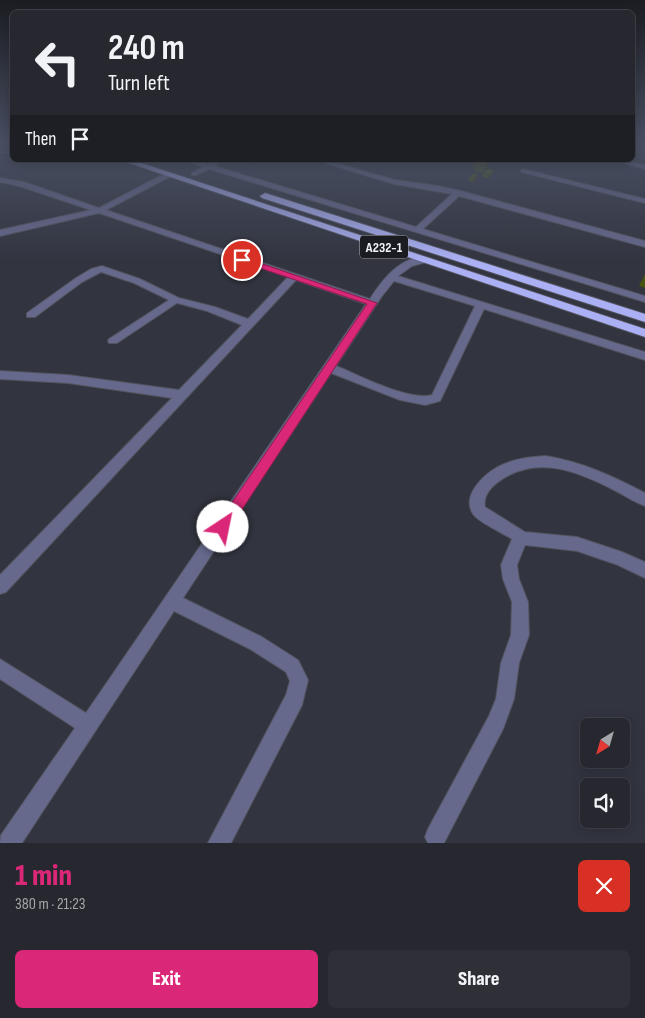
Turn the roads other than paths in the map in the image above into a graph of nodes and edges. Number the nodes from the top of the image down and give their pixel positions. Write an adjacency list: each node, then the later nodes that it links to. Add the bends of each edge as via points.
1 (17, 183): 10 (street)
2 (151, 183): 10 (street)
3 (197, 183): 14 (highway, A232-1)
4 (223, 183): 24 (highway, A232-1)
5 (267, 183): 11 (street)
6 (409, 183): 8 (street)
7 (573, 183): 9 (street)
8 (458, 193): 11 (street); 13 (street)
9 (645, 201)
10 (98, 211): 12 (street); 17 (street)
11 (418, 229): 19 (street)
12 (0, 233)
13 (645, 244)
14 (397, 251): 15 (highway, A232-1); 16 (street)
15 (424, 260): 16 (street); 26 (highway, A232-1)
16 (400, 268): 18 (street)
17 (294, 277): 21 (street); 25 (street)
18 (392, 277): 21 (street); 22 (street)
19 (645, 299)
20 (176, 300): 23 (street, via 137,281 98,270); 25 (street); 27 (street)
21 (373, 303): 29 (street)
22 (481, 305): 28 (street); 29 (street, via 436,398 425,401 400,396)
23 (31, 315)
24 (645, 318)
25 (250, 324): 31 (street)
26 (645, 333)
27 (114, 341)
28 (645, 356)
29 (330, 368): 36 (street)
30 (0, 375): 31 (street)
31 (182, 395): 35 (street)
32 (645, 500): 33 (street, via 584,471 549,460 524,462 496,474 476,498 479,511)
33 (520, 538): 34 (street, via 577,544); 39 (street, via 509,565 520,602 520,635 510,663 505,699)
34 (645, 570)
35 (0, 586)
36 (173, 602): 38 (street); 41 (street, via 256,643 292,666 299,680 295,698)
37 (0, 668): 38 (street)
38 (89, 726): 40 (street)
39 (436, 837)
40 (9, 843)
41 (219, 843)

